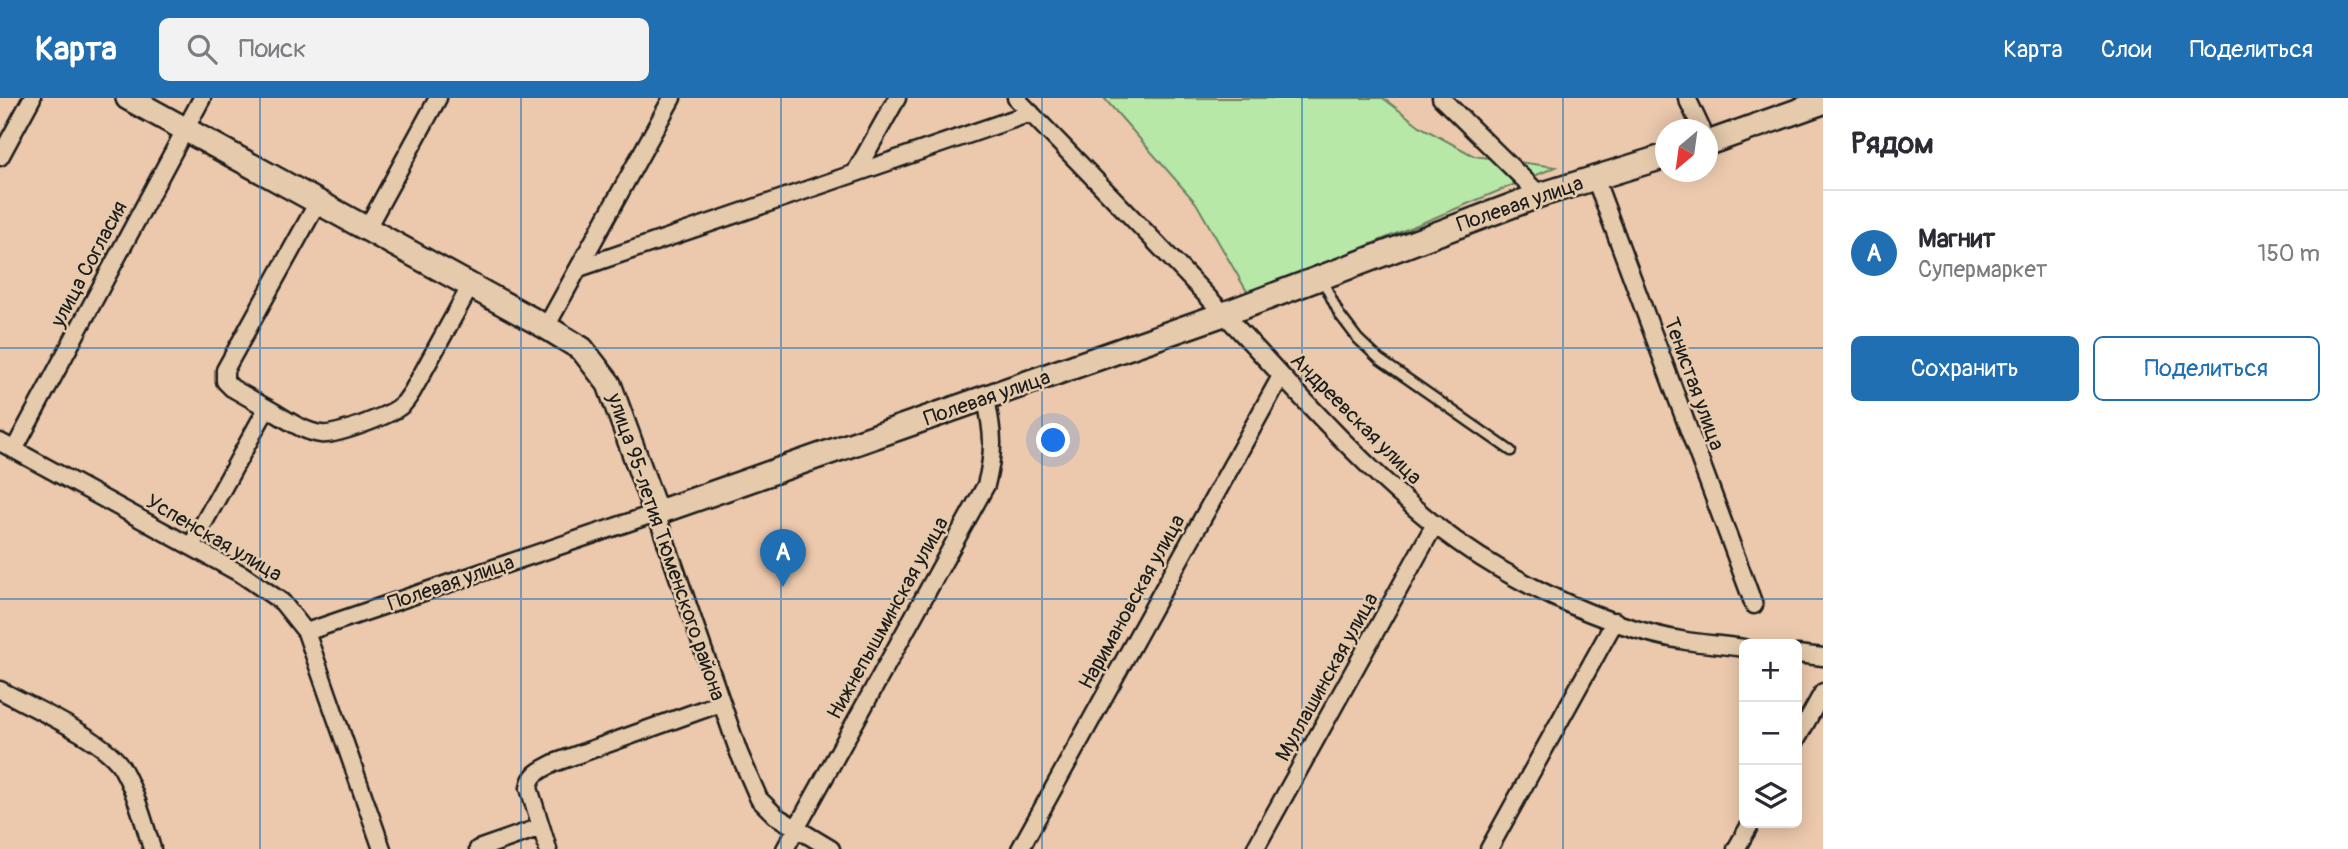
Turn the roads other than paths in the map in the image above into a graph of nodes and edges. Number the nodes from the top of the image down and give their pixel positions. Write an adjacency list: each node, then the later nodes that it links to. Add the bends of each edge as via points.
1 (32, 98): 15 (street)
2 (128, 98): 13 (street, улица 95-летия Тюменского района)
3 (202, 98): 13 (street, улица Согласия)
4 (438, 98): 21 (street)
5 (672, 98): 22 (street)
6 (897, 98): 17 (street)
7 (1016, 98): 11 (street, Андреевская улица)
8 (1441, 98): 19 (street)
9 (1687, 98): 12 (street)
10 (1823, 102): 14 (street)
11 (1031, 113): 17 (street); 25 (street, Андреевская улица)
12 (1697, 119)
13 (185, 129): 20 (street, улица 95-летия Тюменского района); 30 (street, улица Согласия)
14 (1718, 135)
15 (0, 157)
16 (1655, 159): 18 (street, Полевая улица)
17 (855, 173): 22 (street)
18 (1595, 178): 19 (street, Полевая улица); 35 (street, Тенистая улица)
19 (1540, 195): 23 (street, Полевая улица)
20 (318, 202): 21 (street, улица 95-летия Тюменского района); 29 (street, via 225,370 225,381 232,388)
21 (367, 228): 24 (street, улица 95-летия Тюменского района)
22 (579, 268): 26 (street)
23 (1321, 278): 25 (street, Полевая улица); 31 (lane, via 1358,340)
24 (471, 285): 26 (street, улица 95-летия Тюменского района); 29 (street, via 412,392 393,412 323,435)
25 (1224, 314): 27 (street, Андреевская улица); 28 (street, Полевая улица)
26 (546, 327): 32 (street, улица 95-летия Тюменского района, via 582,349 609,384)
27 (1282, 376): 33 (street, Андреевская улица); 54 (street, Наримановская улица)
28 (986, 399): 32 (street, Полевая улица); 47 (street, Нижнепышминская улица, via 993,435 986,485)
29 (267, 408): 34 (street)
30 (7, 446): 34 (street, Успенская улица)
31 (1511, 451)
32 (656, 513): 37 (street, Полевая улица); 43 (street, улица 95-летия Тюменского района)
33 (1435, 524): 36 (street, Андреевская улица, via 1518,578 1565,603); 55 (street, Муллашинская улица)
34 (191, 546): 37 (street, Успенская улица, via 282,602)
35 (1754, 605)
36 (1615, 621): 38 (street, Андреевская улица, via 1685,641); 56 (street)
37 (306, 632): 49 (street, Успенская улица)
38 (1739, 647)
39 (1802, 655): 40 (street)
40 (1823, 657)
41 (0, 690): 48 (street, via 101,746 121,766)
42 (1823, 692): 44 (street)
43 (721, 703): 45 (street, via 537,772 530,778 529,788); 47 (street, улица 95-летия Тюменского района, via 760,799 776,817)
44 (1802, 731)
45 (541, 827): 50 (street); 51 (street)
46 (1748, 828): 57 (street)
47 (796, 829): 52 (street, Нижнепышминская улица); 53 (street, улица 95-летия Тюменского района)
48 (152, 849)
49 (382, 849)
50 (478, 849)
51 (548, 849)
52 (785, 849)
53 (831, 849)
54 (1020, 849)
55 (1255, 849)
56 (1489, 849)
57 (1736, 849)

